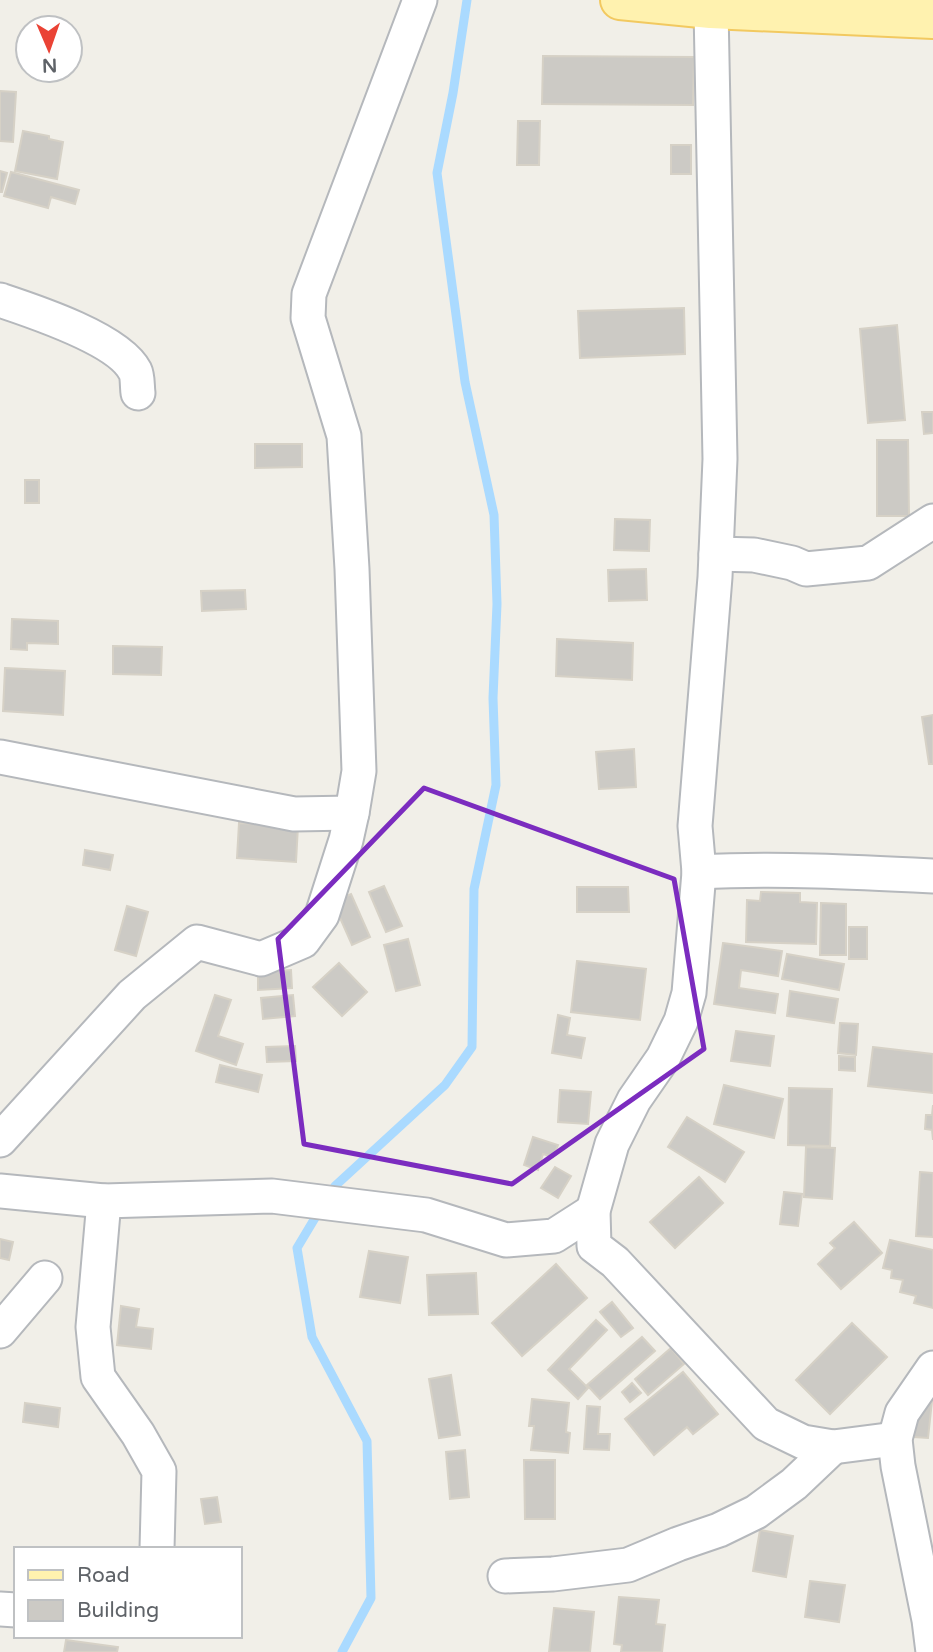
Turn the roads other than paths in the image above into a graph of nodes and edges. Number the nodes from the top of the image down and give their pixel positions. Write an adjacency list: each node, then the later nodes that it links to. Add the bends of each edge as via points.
1 (420, 0): 11 (street, via 309,293 308,318 344,436 359,771)
2 (620, 0): 3 (main road)
3 (671, 2): 4 (main road)
4 (711, 9): 5 (main road); 9 (street, via 720,459)
5 (911, 12)
6 (0, 300): 7 (street, via 83,332 115,350 135,372)
7 (138, 393)
8 (933, 521): 9 (street, via 869,563 806,569 754,555)
9 (716, 554): 12 (street, via 695,826)
10 (0, 757): 11 (street, via 294,814)
11 (352, 813): 14 (street, via 322,915 303,942 261,959 197,942 132,995)
12 (699, 872): 13 (street); 17 (street, via 689,993 681,1021 612,1144)
13 (933, 876)
14 (0, 1140)
15 (0, 1191): 16 (street)
16 (104, 1201): 17 (street, via 305,1199 426,1215 506,1240 554,1236); 23 (street, via 93,1327 98,1377 159,1471)
17 (593, 1211): 22 (street, via 594,1246 615,1262 766,1424 803,1442)
18 (45, 1278): 19 (street)
19 (0, 1331)
20 (932, 1372): 21 (street, via 902,1413)
21 (895, 1439): 22 (street); 25 (street)
22 (833, 1447): 24 (street, via 756,1512 719,1530 628,1565)
23 (158, 1547)
24 (505, 1576)
25 (933, 1652)

